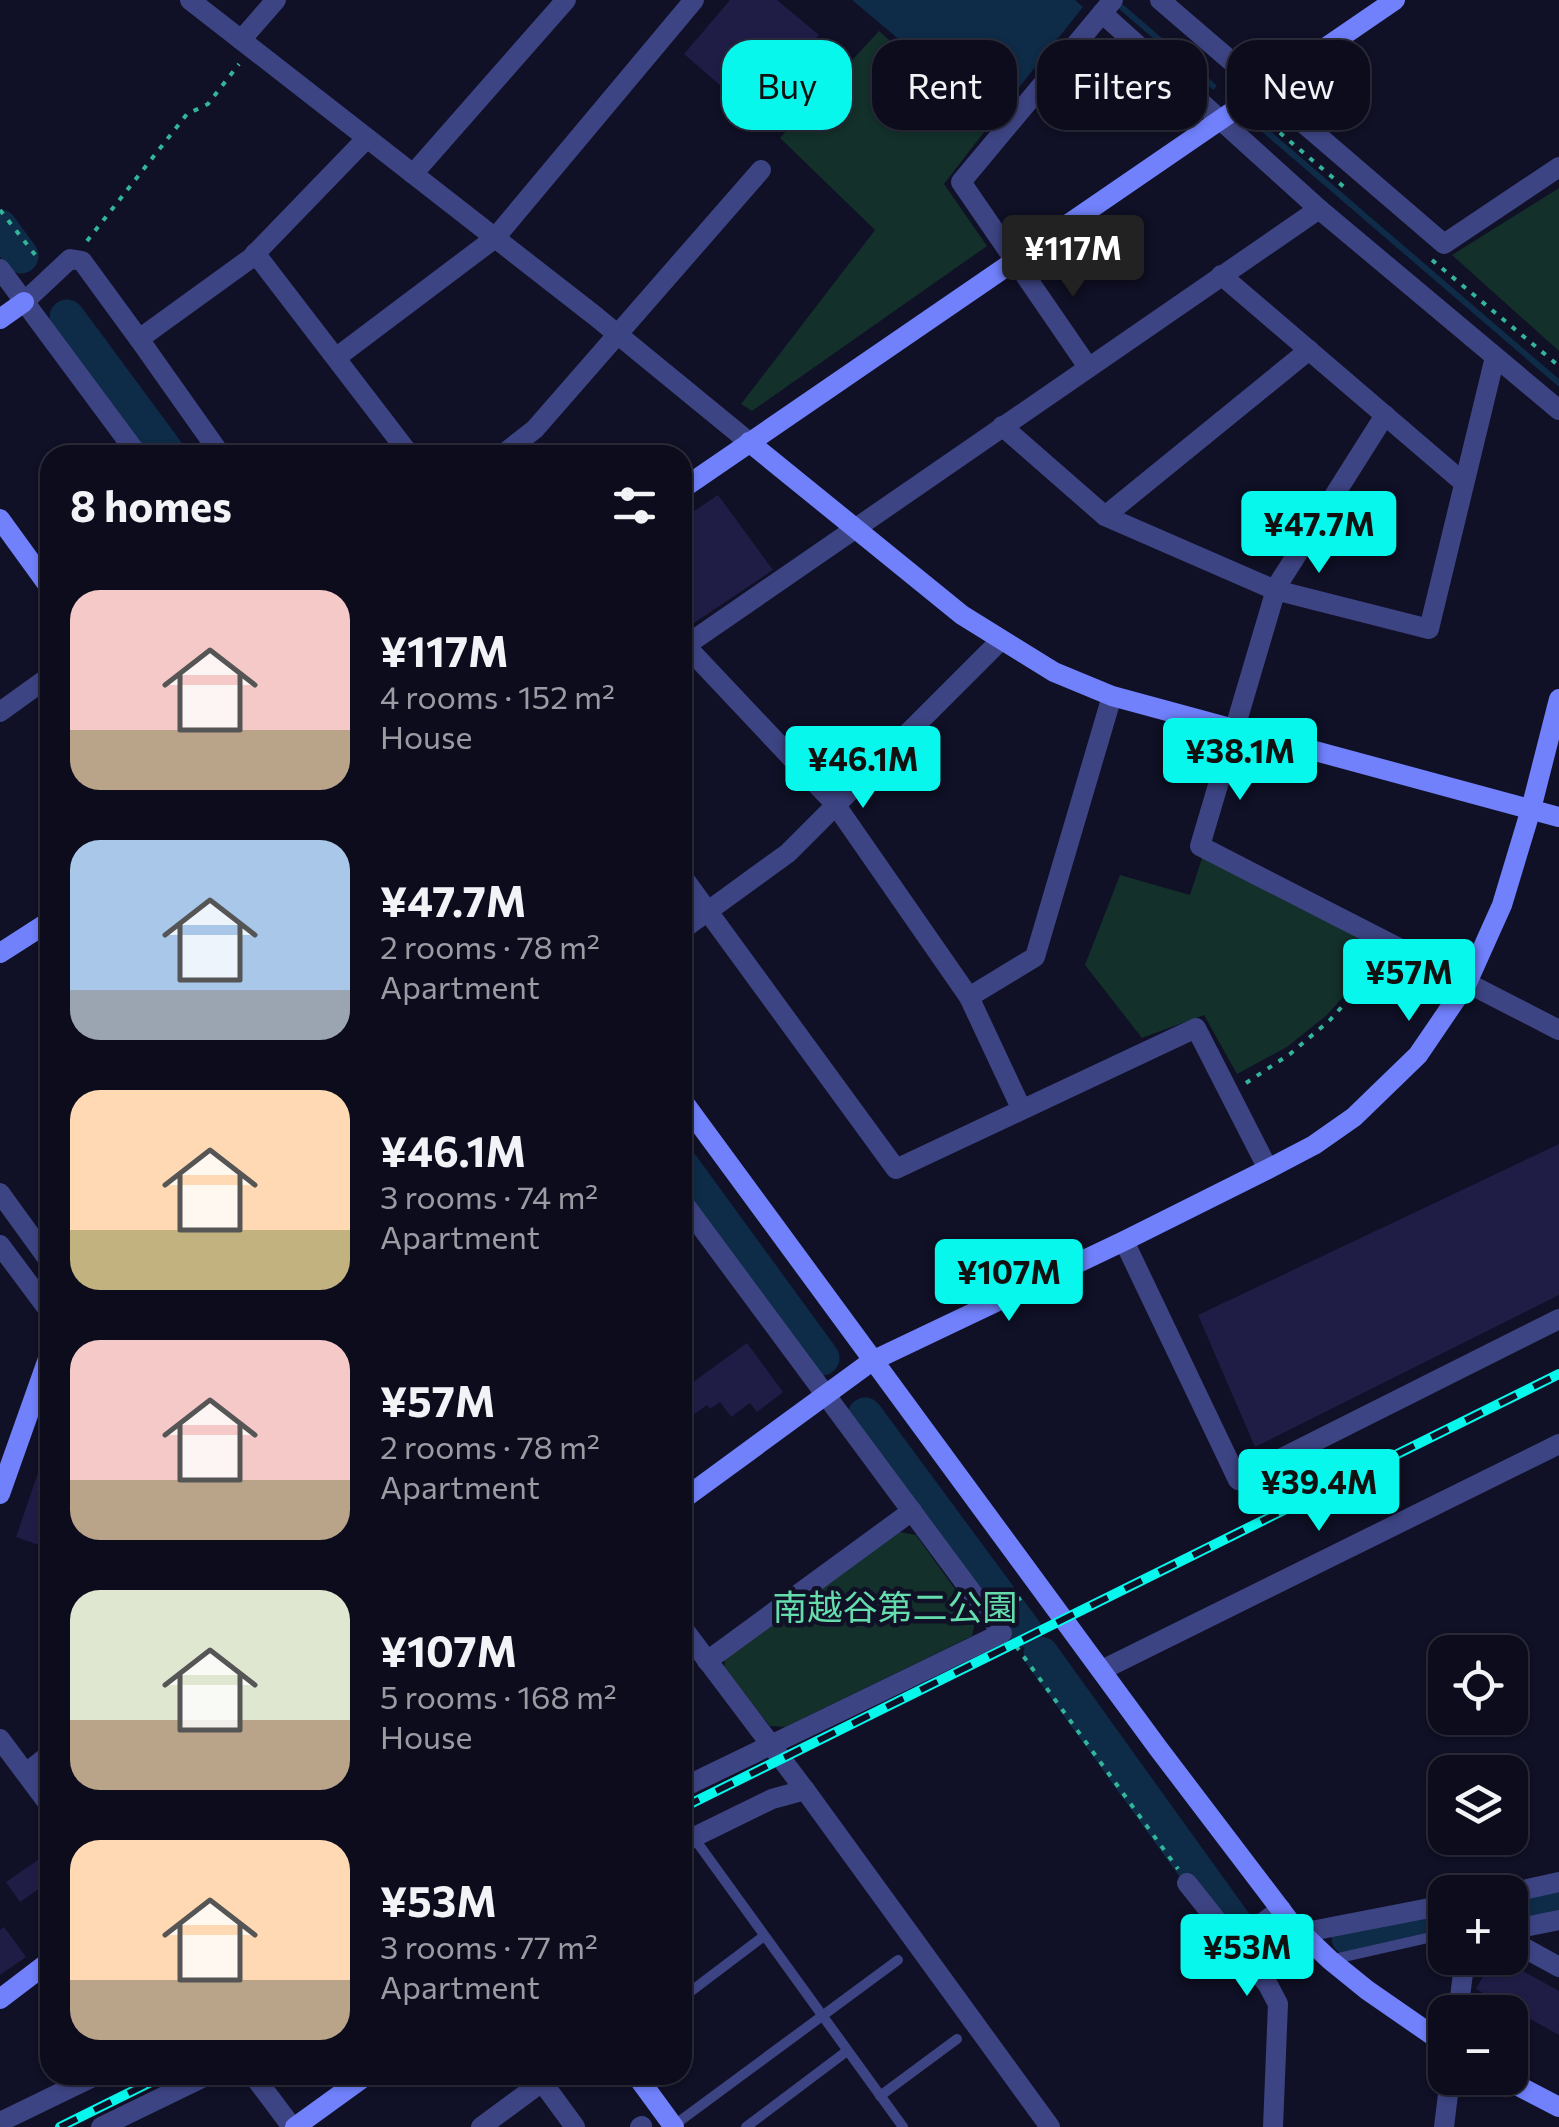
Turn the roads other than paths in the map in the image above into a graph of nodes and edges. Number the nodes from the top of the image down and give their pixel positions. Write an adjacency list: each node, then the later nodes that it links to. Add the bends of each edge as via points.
1 (190, 0): 9 (street)
2 (276, 0): 9 (street)
3 (566, 0): 17 (street)
4 (694, 0): 19 (street)
5 (1160, 0): 10 (street)
6 (1395, 0): 8 (street)
7 (1108, 7): 12 (street); 21 (street, via 961,182)
8 (1337, 40)
9 (246, 44): 14 (street)
10 (1227, 57)
11 (1227, 116): 12 (street)
12 (1220, 121): 18 (street); 21 (street)
13 (1311, 130): 15 (street, via 1444,244)
14 (367, 138): 17 (street); 20 (street)
15 (1559, 166)
16 (761, 170): 26 (street)
17 (413, 174): 19 (street)
18 (1318, 208): 23 (street); 30 (street)
19 (495, 238): 26 (street); 29 (street)
20 (255, 253): 27 (street); 29 (street)
21 (1016, 262): 31 (street); 35 (street)
22 (0, 269): 24 (street)
23 (1222, 275): 28 (street); 31 (street)
24 (24, 302): 25 (street); 27 (street, via 70,259 82,261); 36 (street)
25 (0, 320)
26 (616, 336): 35 (street); 39 (street)
27 (138, 339): 37 (street)
28 (1308, 350): 33 (street); 42 (street)
29 (336, 357): 38 (street)
30 (1495, 357): 32 (street); 41 (street)
31 (1088, 367): 34 (street)
32 (1559, 410)
33 (1386, 416): 41 (street); 46 (street)
34 (1002, 426): 42 (street); 44 (street)
35 (749, 442): 40 (street); 44 (street)
36 (131, 445)
37 (214, 445)
38 (402, 445)
39 (515, 445)
40 (692, 481)
41 (1464, 483): 46 (street, via 1429,629)
42 (1105, 516): 46 (street)
43 (0, 519): 45 (street)
44 (854, 528): 47 (street); 48 (street)
45 (40, 574)
46 (1275, 590): 54 (street)
47 (692, 641)
48 (1000, 641): 51 (street); 55 (street)
49 (692, 655): 55 (street)
50 (40, 683): 53 (street)
51 (1112, 696): 54 (street); 64 (street, via 1035,957)
52 (1559, 698): 56 (street)
53 (0, 712)
54 (1236, 730): 56 (street); 63 (street, via 1200,846)
55 (835, 804): 59 (street, via 788,852); 64 (street)
56 (1532, 809): 57 (street); 63 (street)
57 (1559, 817)
58 (692, 890): 59 (street)
59 (707, 911): 60 (street); 66 (street, via 896,1170)
60 (692, 922)
61 (40, 927): 62 (street)
62 (0, 953)
63 (1468, 983): 65 (street); 68 (street, via 1418,1056 1354,1116)
64 (969, 997): 66 (street)
65 (1559, 1030)
66 (1021, 1108): 68 (street, via 1196,1028)
67 (692, 1114): 76 (street)
68 (1268, 1169): 71 (street)
69 (0, 1194): 73 (street)
70 (692, 1215): 78 (street)
71 (1124, 1241): 75 (street, via 1238,1480); 76 (street)
72 (0, 1246): 74 (street)
73 (40, 1248)
74 (40, 1299)
75 (1559, 1319)
76 (872, 1360): 78 (street); 85 (street)
77 (40, 1381): 81 (street)
78 (825, 1395): 80 (street); 82 (street)
79 (1559, 1444): 85 (street)
80 (692, 1493)
81 (0, 1494)
82 (912, 1511): 84 (street); 87 (street, via 1002,1633)
83 (692, 1640): 84 (street)
84 (708, 1661): 87 (street)
85 (1102, 1670): 98 (street)
86 (0, 1738): 89 (street)
87 (770, 1745): 90 (street); 91 (street)
88 (40, 1762): 89 (street)
89 (26, 1772): 92 (street)
90 (692, 1783)
91 (805, 1790): 93 (street); 136 (street)
92 (40, 1792)
93 (692, 1838)
94 (692, 1845): 102 (lane)
95 (1559, 1882): 97 (street)
96 (1187, 1884): 105 (street)
97 (1528, 1889)
98 (1281, 1909): 103 (street); 105 (street)
99 (1428, 1909): 103 (street)
100 (1559, 1920): 101 (street)
101 (1528, 1926)
102 (764, 1936): 111 (lane); 113 (lane)
103 (1304, 1936): 107 (street)
104 (1428, 1938): 107 (lane)
105 (1233, 1945): 137 (street, via 1278,2004)
106 (1528, 1950): 109 (street)
107 (1328, 1959): 114 (street)
108 (898, 1960): 113 (lane)
109 (1559, 1968)
110 (40, 1969): 112 (street)
111 (692, 1990)
112 (0, 1999)
113 (822, 2015): 116 (lane); 133 (lane)
114 (1428, 2033)
115 (957, 2039): 126 (lane)
116 (847, 2050): 126 (lane); 134 (lane)
117 (76, 2085): 128 (street)
118 (188, 2085): 130 (street)
119 (263, 2085): 129 (street)
120 (354, 2085): 129 (street)
121 (532, 2085): 131 (street)
122 (545, 2085): 132 (street)
123 (643, 2085): 133 (street)
124 (1528, 2090): 127 (street)
125 (1448, 2095): 138 (street)
126 (880, 2096): 135 (lane)
127 (1559, 2106)
128 (0, 2122)
129 (299, 2126)
130 (102, 2127)
131 (481, 2127)
132 (575, 2127)
133 (674, 2127)
134 (746, 2127)
135 (903, 2127)
136 (1050, 2127)
137 (1273, 2127)
138 (1444, 2127)

